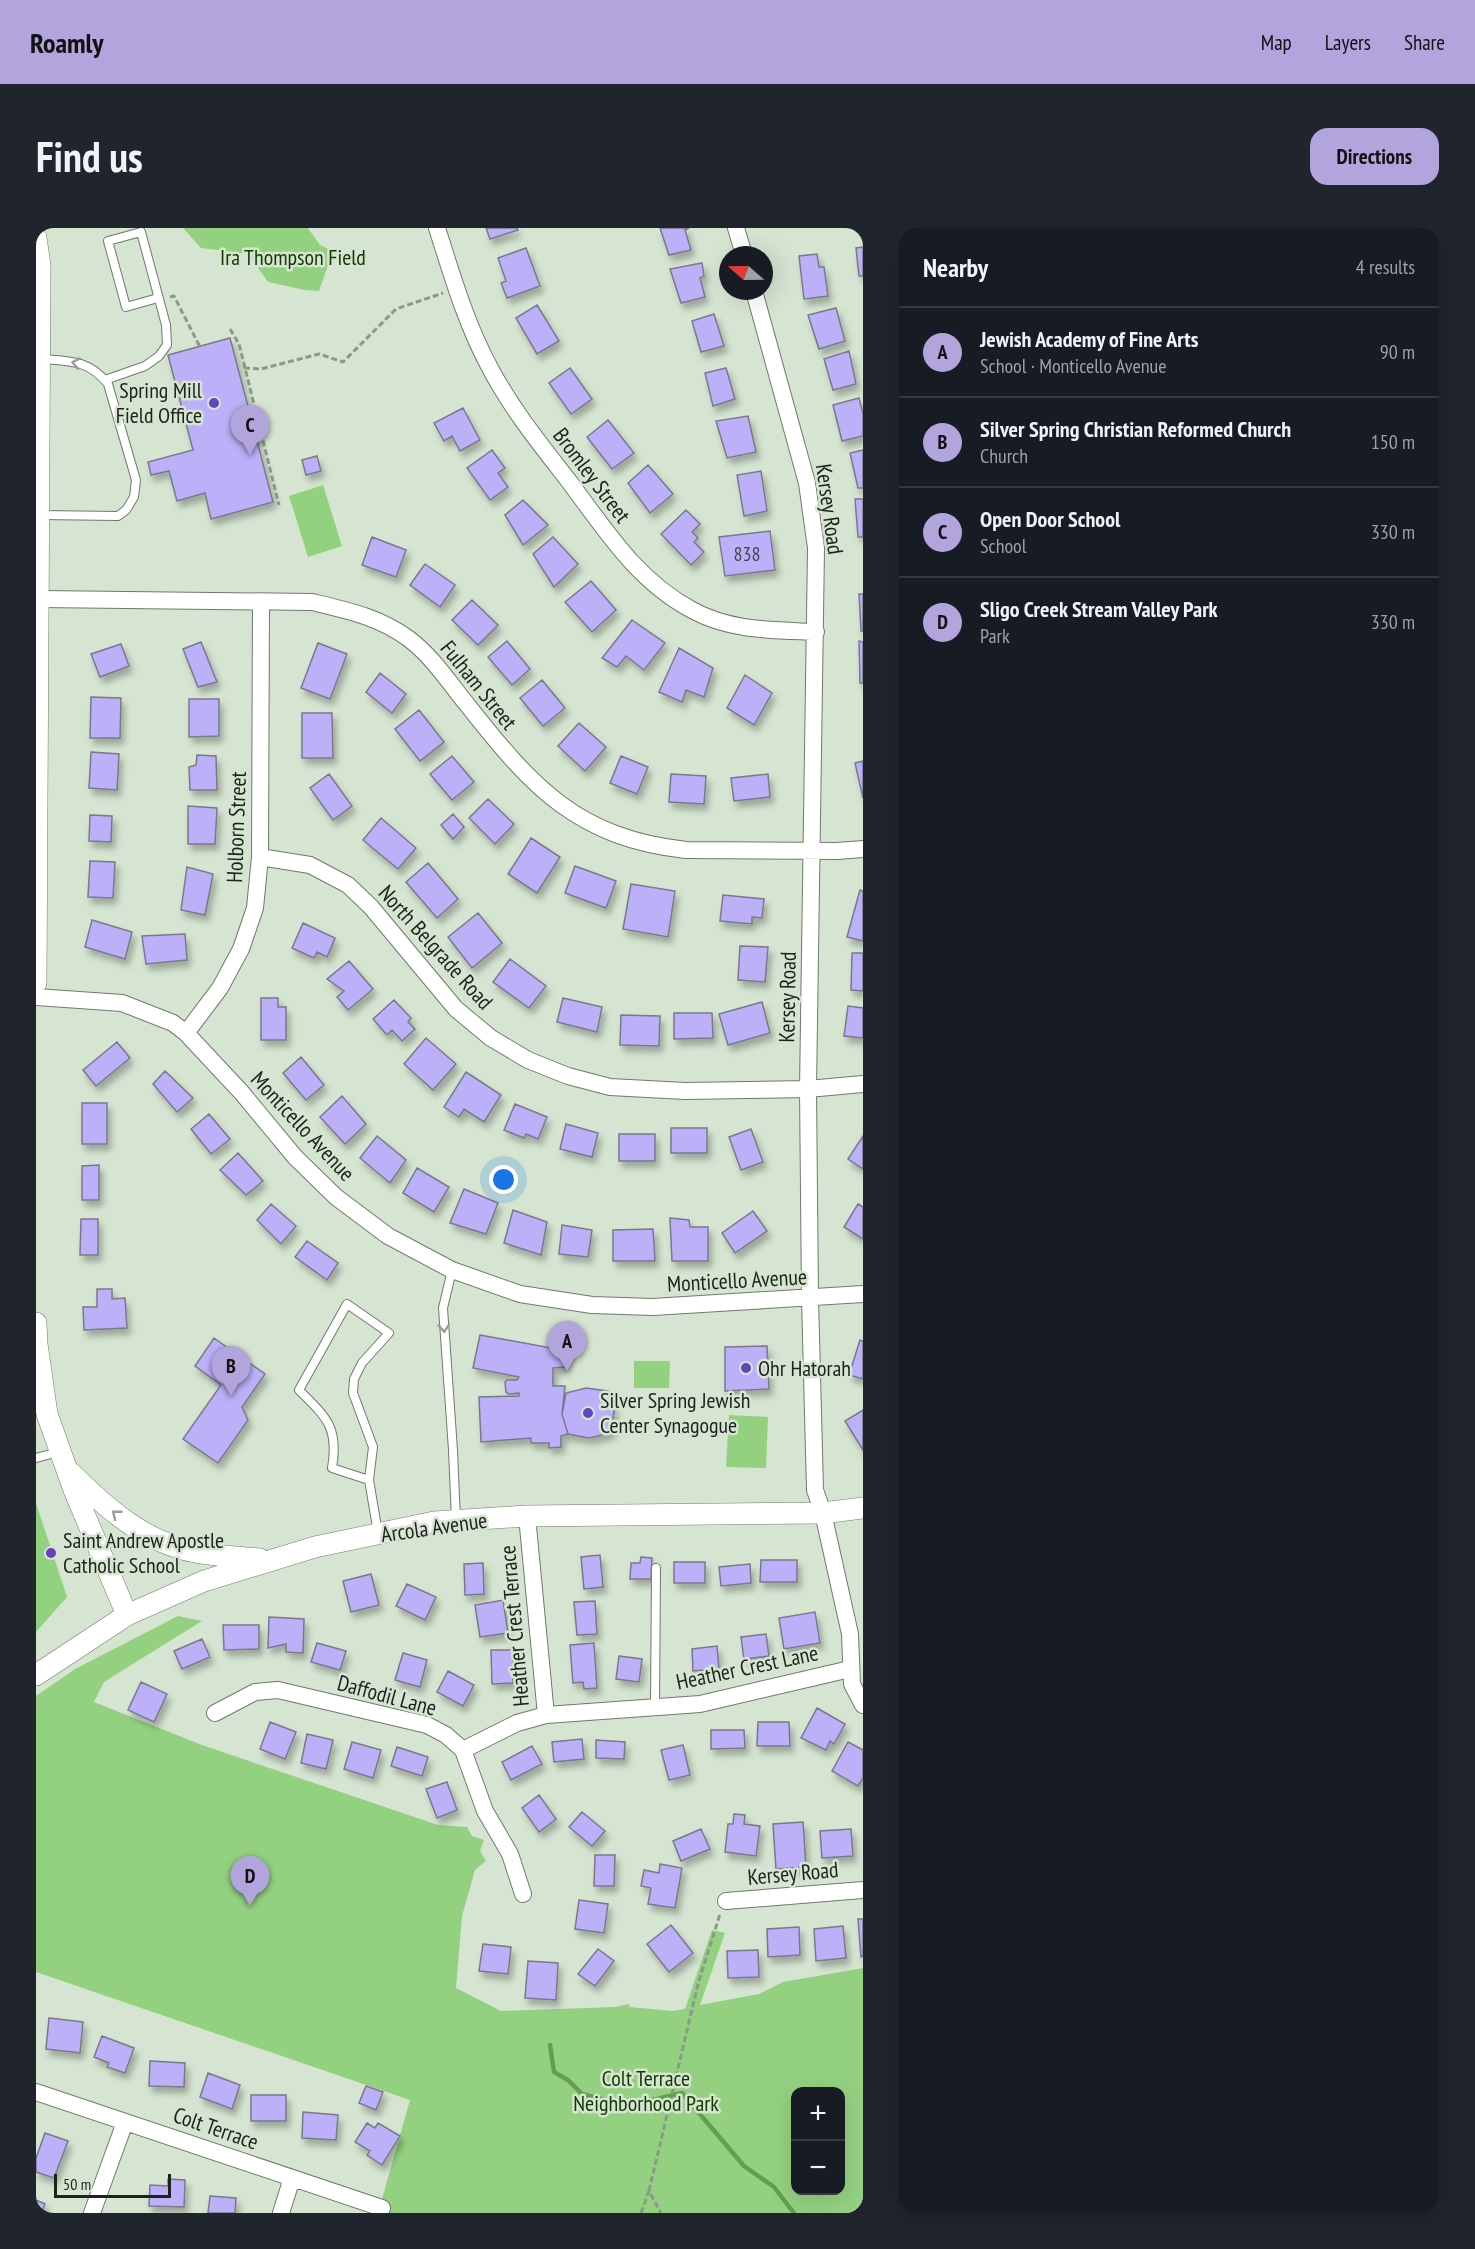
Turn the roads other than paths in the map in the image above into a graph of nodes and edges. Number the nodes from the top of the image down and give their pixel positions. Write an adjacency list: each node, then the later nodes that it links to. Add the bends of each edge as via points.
1 (437, 228): 12 (street, Bromley Street, via 456,289 490,368 527,426 640,573 692,610 719,622 747,628)
2 (736, 228): 4 (street)
3 (36, 238): 7 (street, via 40,266)
4 (741, 246)
5 (158, 298): 5 (lane, via 141,232 108,241 126,307); 8 (lane, via 167,345 145,366)
6 (756, 300): 12 (street, Kersey Road, via 807,483 816,548)
7 (40, 359): 8 (lane, one-way to 7, via 84,364); 9 (street)
8 (105, 380): 9 (lane, via 136,480 134,497 118,516)
9 (40, 515): 10 (street)
10 (40, 599): 11 (street, Fulham Street); 16 (street)
11 (261, 602): 14 (street, Fulham Street, via 312,602 355,612 384,623 407,638 425,652 531,780 560,805 611,832 686,850); 15 (street, Holborn Street)
12 (816, 632): 14 (street, Kersey Road)
13 (863, 849): 14 (street, Fulham Street)
14 (812, 851): 20 (street, Kersey Road)
15 (260, 856): 18 (street, Holborn Street, via 255,908 241,949 220,988); 20 (street, North Belgrade Road, via 310,865 348,885 456,1009 491,1038 528,1060 568,1076 610,1086 685,1091)
16 (36, 983)
17 (36, 997): 18 (street, Monticello Avenue, via 122,1003 173,1023)
18 (186, 1033): 21 (street, Monticello Avenue, via 295,1157 336,1197 388,1236)
19 (863, 1084): 20 (street, North Belgrade Road)
20 (808, 1089): 23 (street, Kersey Road)
21 (452, 1270): 23 (street, Monticello Avenue, via 520,1294 592,1305 653,1307); 31 (lane, one-way to 31, via 443,1308)
22 (863, 1294): 23 (street, Monticello Avenue)
23 (810, 1298): 29 (street, Kersey Road, via 815,1490)
24 (36, 1323): 26 (street, via 47,1414)
25 (36, 1458): 26 (lane)
26 (63, 1460): 33 (street, one-way to 26, via 193,1552 152,1538 111,1510); 35 (street)
27 (369, 1480): 27 (lane, via 373,1447 353,1393 354,1379 362,1363 389,1334 347,1304 299,1390 324,1416 332,1431 336,1449 332,1468); 32 (lane)
28 (863, 1508): 29 (street, Arcola Avenue)
29 (823, 1513): 30 (street, Arcola Avenue); 36 (street, Kersey Road, via 850,1634)
30 (527, 1516): 31 (street, Arcola Avenue); 41 (street, Heather Crest Terrace)
31 (456, 1521): 32 (street, Arcola Avenue)
32 (378, 1534): 33 (street, Arcola Avenue)
33 (269, 1561): 35 (street, Arcola Avenue, via 204,1581)
34 (656, 1568): 39 (lane)
35 (127, 1615): 37 (street, Arcola Avenue)
36 (850, 1669): 38 (street, Kersey Road, via 852,1684); 39 (street, Heather Crest Lane, via 700,1704)
37 (36, 1675)
38 (863, 1705)
39 (655, 1707): 41 (street, Heather Crest Lane)
40 (215, 1713): 42 (street, Daffodil Lane, via 255,1692 278,1690 427,1725)
41 (546, 1715): 42 (street, Heather Crest Terrace, via 517,1723)
42 (463, 1749): 44 (street, via 485,1810 510,1854)
43 (863, 1890): 45 (street, Kersey Road)
44 (523, 1894)
45 (726, 1901)
46 (36, 2092): 47 (street, Colt Terrace)
47 (125, 2122): 48 (street, Colt Terrace); 50 (street)
48 (292, 2178): 49 (street, Colt Terrace); 51 (street)
49 (382, 2208)
50 (92, 2213)
51 (281, 2213)

